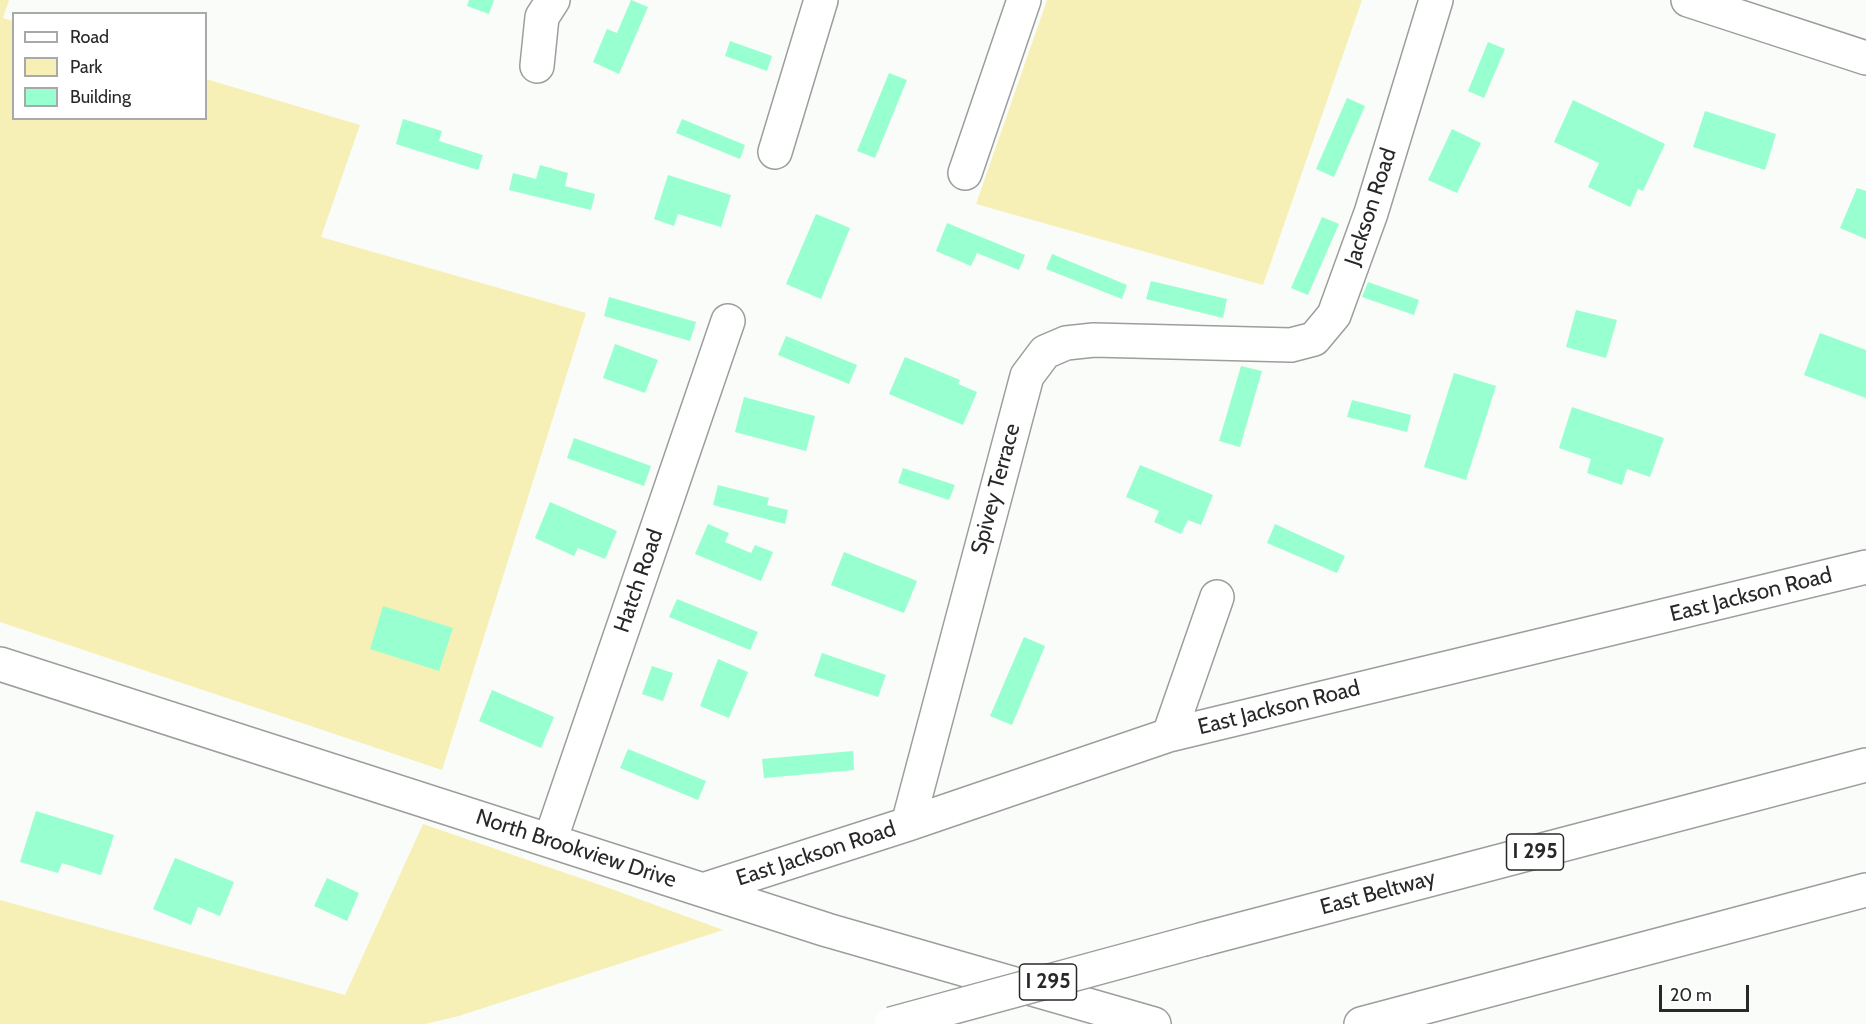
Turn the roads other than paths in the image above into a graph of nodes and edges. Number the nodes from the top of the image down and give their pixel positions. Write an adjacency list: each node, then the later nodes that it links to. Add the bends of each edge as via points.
1 (553, 0): 7 (main road, via 542,17)
2 (820, 0): 8 (main road)
3 (1024, 0): 9 (main road)
4 (1436, 0): 11 (main road, Jackson Road, via 1371,213 1334,315 1314,339 1291,345)
5 (1694, 1): 6 (main road)
6 (1866, 58)
7 (537, 66)
8 (775, 152)
9 (965, 173)
10 (728, 321): 18 (main road, Hatch Road)
11 (1243, 345): 17 (main road, Spivey Terrace, via 1094,340 1066,343 1045,352 1027,376)
12 (1866, 567): 15 (main road, East Jackson Road)
13 (1218, 597): 15 (main road)
14 (0, 663): 18 (main road, North Brookview Drive)
15 (1169, 735): 17 (main road, East Jackson Road)
16 (1866, 765): 21 (main road, East Beltway / I 295, bridge)
17 (908, 824): 19 (main road, East Jackson Road)
18 (550, 841): 19 (main road, North Brookview Drive)
19 (703, 890): 22 (main road, North Brookview Drive, via 827,930)
20 (1866, 890): 23 (main road)
21 (891, 1024)
22 (1154, 1024)
23 (1361, 1024)

